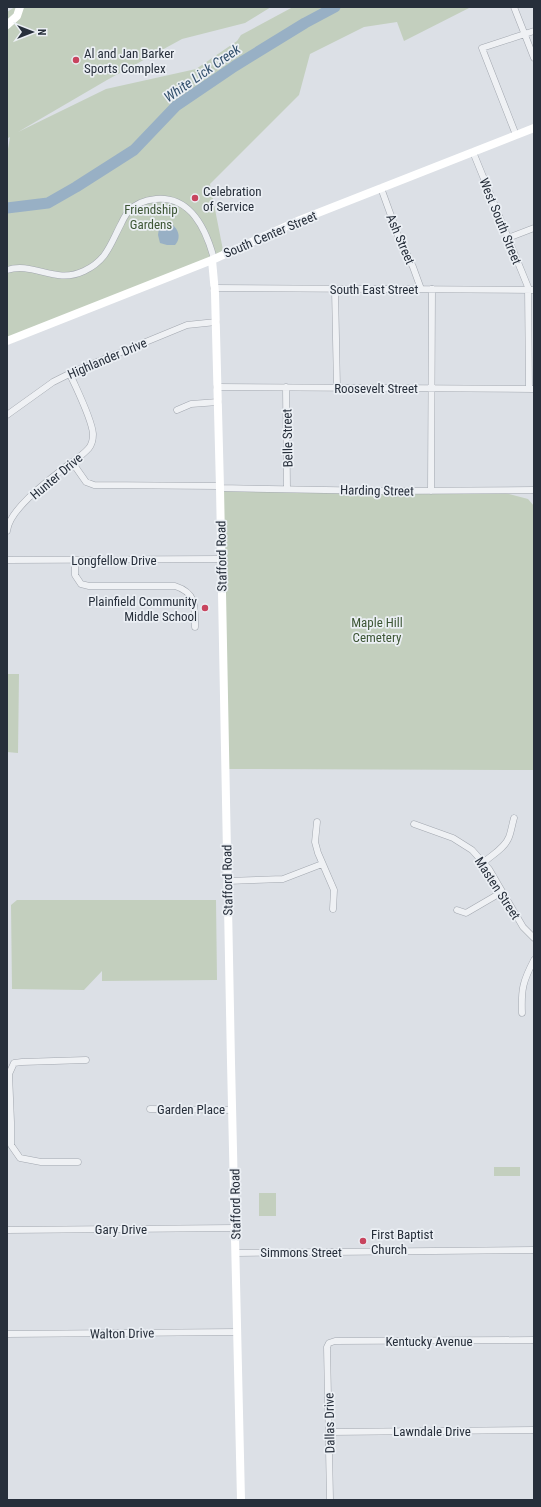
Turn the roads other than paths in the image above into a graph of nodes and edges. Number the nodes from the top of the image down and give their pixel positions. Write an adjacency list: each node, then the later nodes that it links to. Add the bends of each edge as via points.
1 (20, 7): 3 (street, via 17,16)
2 (514, 7): 5 (street)
3 (7, 25)
4 (534, 30): 5 (street)
5 (525, 34): 6 (street); 8 (street, via 482,48)
6 (534, 58)
7 (534, 128): 8 (street, South Center Street)
8 (516, 135): 9 (street, South Center Street)
9 (473, 152): 10 (street, South Center Street); 12 (street, West South Street)
10 (381, 188): 13 (street, South Center Street, via 300,220); 17 (street, Ash Street)
11 (534, 228): 12 (street)
12 (508, 238): 19 (street, West South Street)
13 (213, 259): 14 (street, via 210,243 192,213 184,205 165,198 134,206 128,212 102,259 84,271 55,276 20,267); 15 (street, Stafford Road); 21 (street, South Center Street)
14 (7, 270)
15 (214, 288): 16 (street, South East Street); 20 (street, Stafford Road)
16 (335, 289): 17 (street, South East Street); 25 (street)
17 (421, 289): 18 (street, South East Street)
18 (432, 289): 19 (street, South East Street); 26 (street)
19 (531, 290): 27 (street)
20 (216, 322): 22 (street, Highlander Drive, via 187,325); 23 (street, Stafford Road)
21 (7, 341)
22 (70, 374): 30 (street, Highlander Drive, via 53,382); 31 (street, Hunter Drive, via 93,433 88,449)
23 (217, 387): 24 (street, Roosevelt Street); 28 (street, Stafford Road)
24 (286, 387): 25 (street, Roosevelt Street); 33 (street, Belle Street)
25 (337, 388): 26 (street, Roosevelt Street)
26 (431, 388): 27 (street, Roosevelt Street); 35 (street)
27 (532, 389)
28 (218, 402): 29 (street, via 191,404); 32 (street, Stafford Road)
29 (177, 410)
30 (7, 415)
31 (72, 462): 32 (street, Harding Street, via 86,482 94,485); 36 (street, Hunter Drive, via 31,496 13,515)
32 (220, 487): 33 (street, Harding Street); 37 (street, Stafford Road)
33 (287, 489): 35 (street, Harding Street)
34 (534, 490): 35 (street, Harding Street)
35 (431, 491)
36 (7, 531)
37 (221, 559): 39 (street, Longfellow Drive); 46 (street, Stafford Road)
38 (7, 560): 39 (street, Longfellow Drive)
39 (75, 560): 40 (street, via 75,575 81,584 175,586 185,589 192,597)
40 (195, 626)
41 (514, 818): 44 (street, via 509,838)
42 (317, 822): 45 (street, via 315,842)
43 (414, 824): 44 (street, Masten Street, via 457,840)
44 (484, 862): 47 (street, Masten Street)
45 (322, 864): 46 (street, via 283,879); 48 (street, via 334,890)
46 (227, 881): 55 (street, Stafford Road)
47 (502, 892): 49 (street, via 466,913); 50 (street, Masten Street, via 523,927)
48 (332, 909)
49 (457, 910)
50 (534, 938)
51 (534, 960): 52 (street, via 522,986)
52 (522, 1013)
53 (86, 1060): 56 (street, via 14,1063 9,1074)
54 (150, 1109): 55 (street, Garden Place)
55 (232, 1110): 58 (street, Stafford Road)
56 (9, 1146): 57 (street, via 20,1158 41,1162)
57 (78, 1162)
58 (235, 1228): 59 (street, Gary Drive); 61 (street, Stafford Road)
59 (7, 1230)
60 (534, 1250): 61 (street, Simmons Street)
61 (236, 1253): 62 (street, Stafford Road)
62 (237, 1332): 63 (street, Walton Drive); 68 (street, Stafford Road)
63 (7, 1334)
64 (534, 1340): 65 (street, Kentucky Avenue, via 335,1341)
65 (327, 1347): 67 (street, Dallas Drive)
66 (534, 1430): 67 (street, Lawndale Drive)
67 (329, 1432): 69 (street, Dallas Drive)
68 (241, 1500)
69 (330, 1500)

